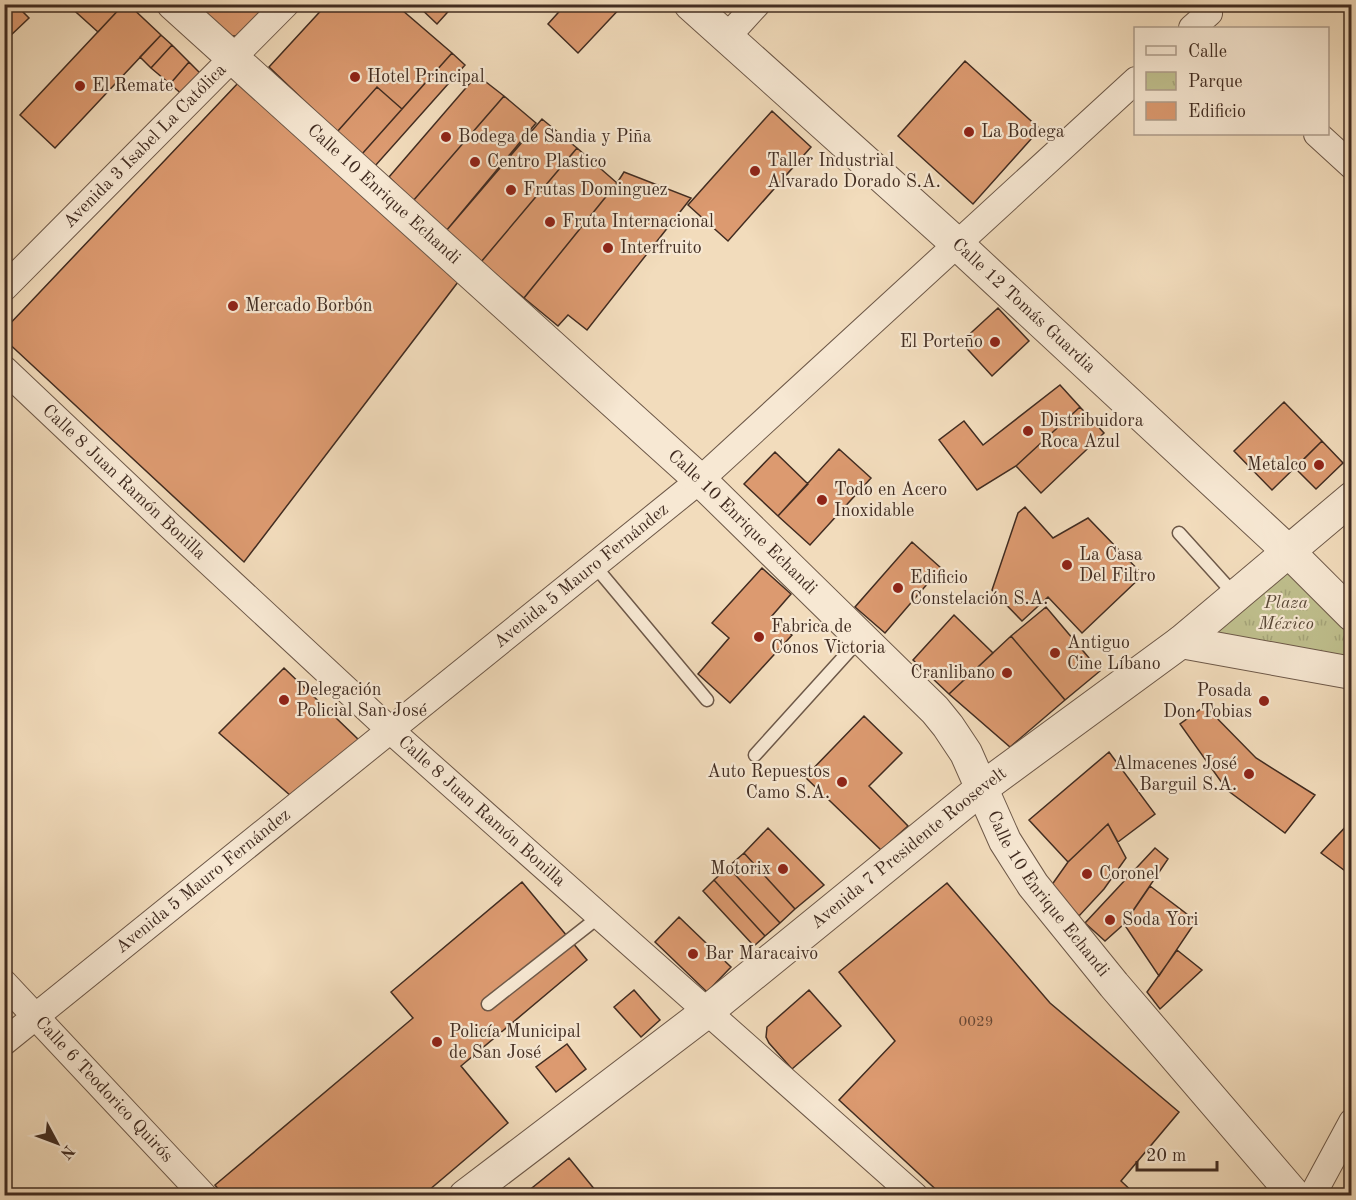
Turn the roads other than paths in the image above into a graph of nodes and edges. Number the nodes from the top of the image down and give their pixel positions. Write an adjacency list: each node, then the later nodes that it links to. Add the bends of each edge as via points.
1 (173, 4): 6 (street, Calle 10 Enrique Echandi)
2 (286, 4): 6 (street, Avenida 3 Isabel La Católica)
3 (690, 4): 5 (street, Calle 12 Tomás Guardia)
4 (757, 4): 5 (street)
5 (726, 38): 10 (street, Calle 12 Tomás Guardia)
6 (232, 59): 11 (street, Avenida 3 Isabel La Católica); 13 (street, Calle 10 Enrique Echandi)
7 (1134, 82): 10 (street, Avenida 5 Mauro Fernández)
8 (1318, 135): 9 (street)
9 (1352, 166)
10 (956, 243): 13 (street, Avenida 5 Mauro Fernández); 16 (street, Calle 12 Tomás Guardia)
11 (4, 288)
12 (4, 369): 24 (street, Calle 8 Juan Ramón Bonilla)
13 (700, 480): 17 (street, Avenida 5 Mauro Fernández); 20 (street, Calle 10 Enrique Echandi)
14 (1352, 498): 16 (street, Avenida 7 Presidente Roosevelt)
15 (1179, 533): 18 (lane)
16 (1288, 550): 18 (street, Avenida 7 Presidente Roosevelt); 19 (street, Calle 12 Tomás Guardia)
17 (594, 565): 23 (lane); 24 (street, Avenida 5 Mauro Fernández)
18 (1235, 595): 21 (street, Avenida 7 Presidente Roosevelt)
19 (1352, 615)
20 (861, 638): 25 (lane); 26 (street, Calle 10 Enrique Echandi, via 948,726)
21 (1181, 642): 22 (street); 26 (street, Avenida 7 Presidente Roosevelt)
22 (1352, 673)
23 (707, 700)
24 (390, 730): 27 (street, Calle 8 Juan Ramón Bonilla); 31 (street, Avenida 5 Mauro Fernández)
25 (755, 755)
26 (982, 788): 30 (street, Avenida 7 Presidente Roosevelt); 37 (street, Calle 10 Enrique Echandi, via 1005,841 1034,885 1114,985)
27 (600, 916): 29 (lane); 30 (street, Calle 8 Juan Ramón Bonilla)
28 (4, 983): 31 (street, Calle 6 Teodorico Quirós)
29 (488, 1004)
30 (708, 1011): 35 (street, Avenida 7 Presidente Roosevelt); 36 (street, Calle 8 Juan Ramón Bonilla)
31 (37, 1017): 32 (street, Avenida 5 Mauro Fernández); 34 (street, Calle 6 Teodorico Quirós)
32 (4, 1042)
33 (1352, 1122): 38 (street)
34 (204, 1196)
35 (465, 1196)
36 (915, 1196)
37 (1295, 1196)
38 (1312, 1196)

